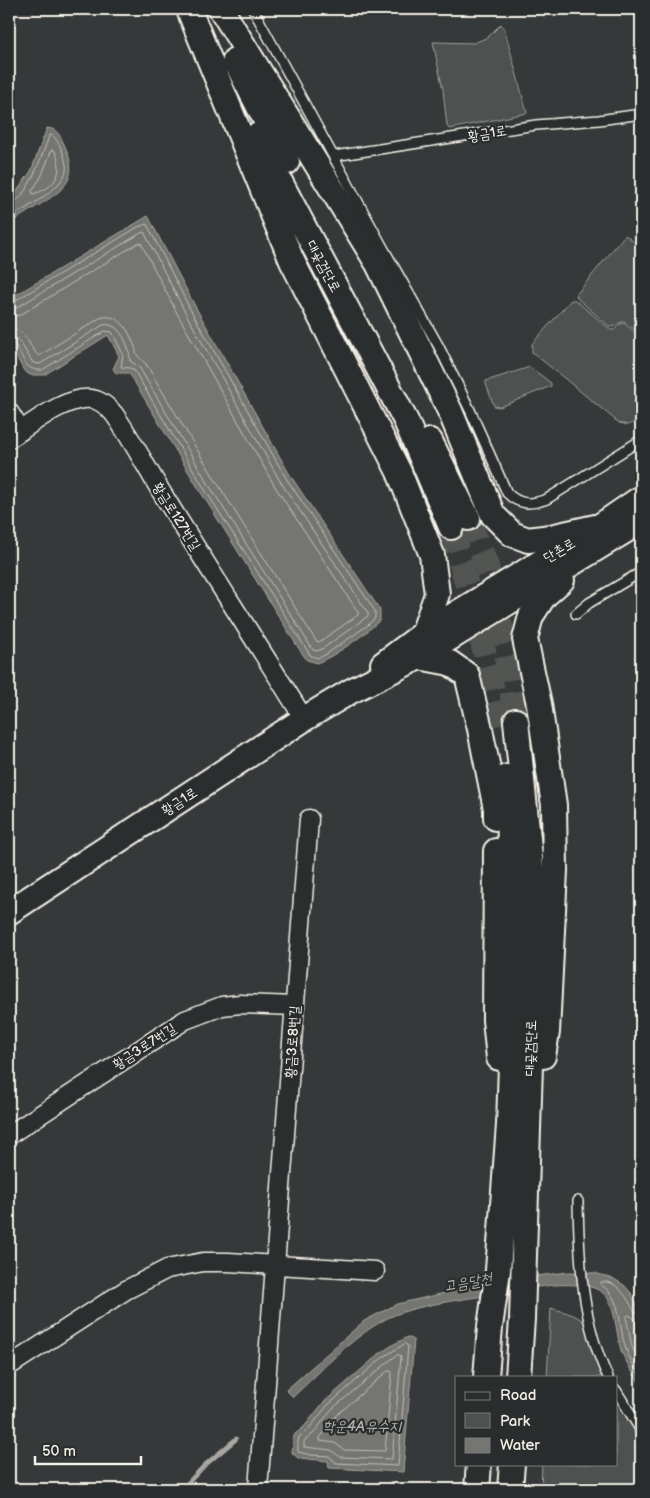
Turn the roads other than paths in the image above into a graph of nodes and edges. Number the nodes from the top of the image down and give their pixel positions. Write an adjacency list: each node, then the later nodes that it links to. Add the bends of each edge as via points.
1 (195, 9): 11 (main road, 대곶검단로, via 428,435); 17 (main road, via 292,261 400,472 432,555 437,594)
2 (221, 9): 6 (main road)
3 (253, 9): 5 (lane)
4 (641, 114): 5 (lane, 황금1로, via 528,126)
5 (334, 156): 6 (lane)
6 (376, 248): 9 (lane, via 451,369 501,483 513,499 528,504 547,499); 13 (main road, via 378,264 450,411 493,515 512,534 528,540)
7 (9, 412): 8 (street)
8 (15, 435): 20 (street, 황금로127번길, via 62,406 78,400 88,398 107,406)
9 (641, 440)
10 (641, 498): 13 (main road, 단촌로)
11 (460, 522)
12 (641, 522): 13 (main road, 단촌로)
13 (598, 537): 15 (main road, 단촌로); 26 (main road, via 544,596 531,616 525,639 539,704 554,805 555,870 548,1032)
14 (641, 572): 16 (lane)
15 (478, 610): 17 (main road, 황금1로); 18 (main road, 황금1로)
16 (576, 614)
17 (423, 634): 19 (main road, 황금1로)
18 (419, 658): 19 (main road, 황금1로); 26 (main road, via 450,663 467,675 480,729 496,810 495,1020)
19 (350, 691): 20 (main road, 황금1로)
20 (304, 719): 23 (main road, 황금1로)
21 (508, 723): 26 (main road, 대곶검단로, via 535,907)
22 (309, 819): 24 (street, 황금3로8번길)
23 (9, 912)
24 (295, 1006): 25 (street, 황금3로7번길, via 222,1006 185,1020); 28 (street, 황금3로8번길)
25 (9, 1135)
26 (518, 1139): 31 (main road, 대곶검단로, via 490,1327); 32 (main road, 대곶검단로, via 524,1253)
27 (578, 1201): 33 (lane, via 584,1304)
28 (275, 1265): 29 (street); 30 (street, via 203,1262 167,1269 126,1290); 38 (street, 황금3로8번길)
29 (375, 1271)
30 (9, 1366)
31 (486, 1376)
32 (518, 1376)
33 (608, 1376)
34 (618, 1393): 35 (lane)
35 (641, 1431)
36 (479, 1466): 39 (main road)
37 (512, 1466): 40 (main road)
38 (258, 1489)
39 (477, 1489)
40 (510, 1489)

